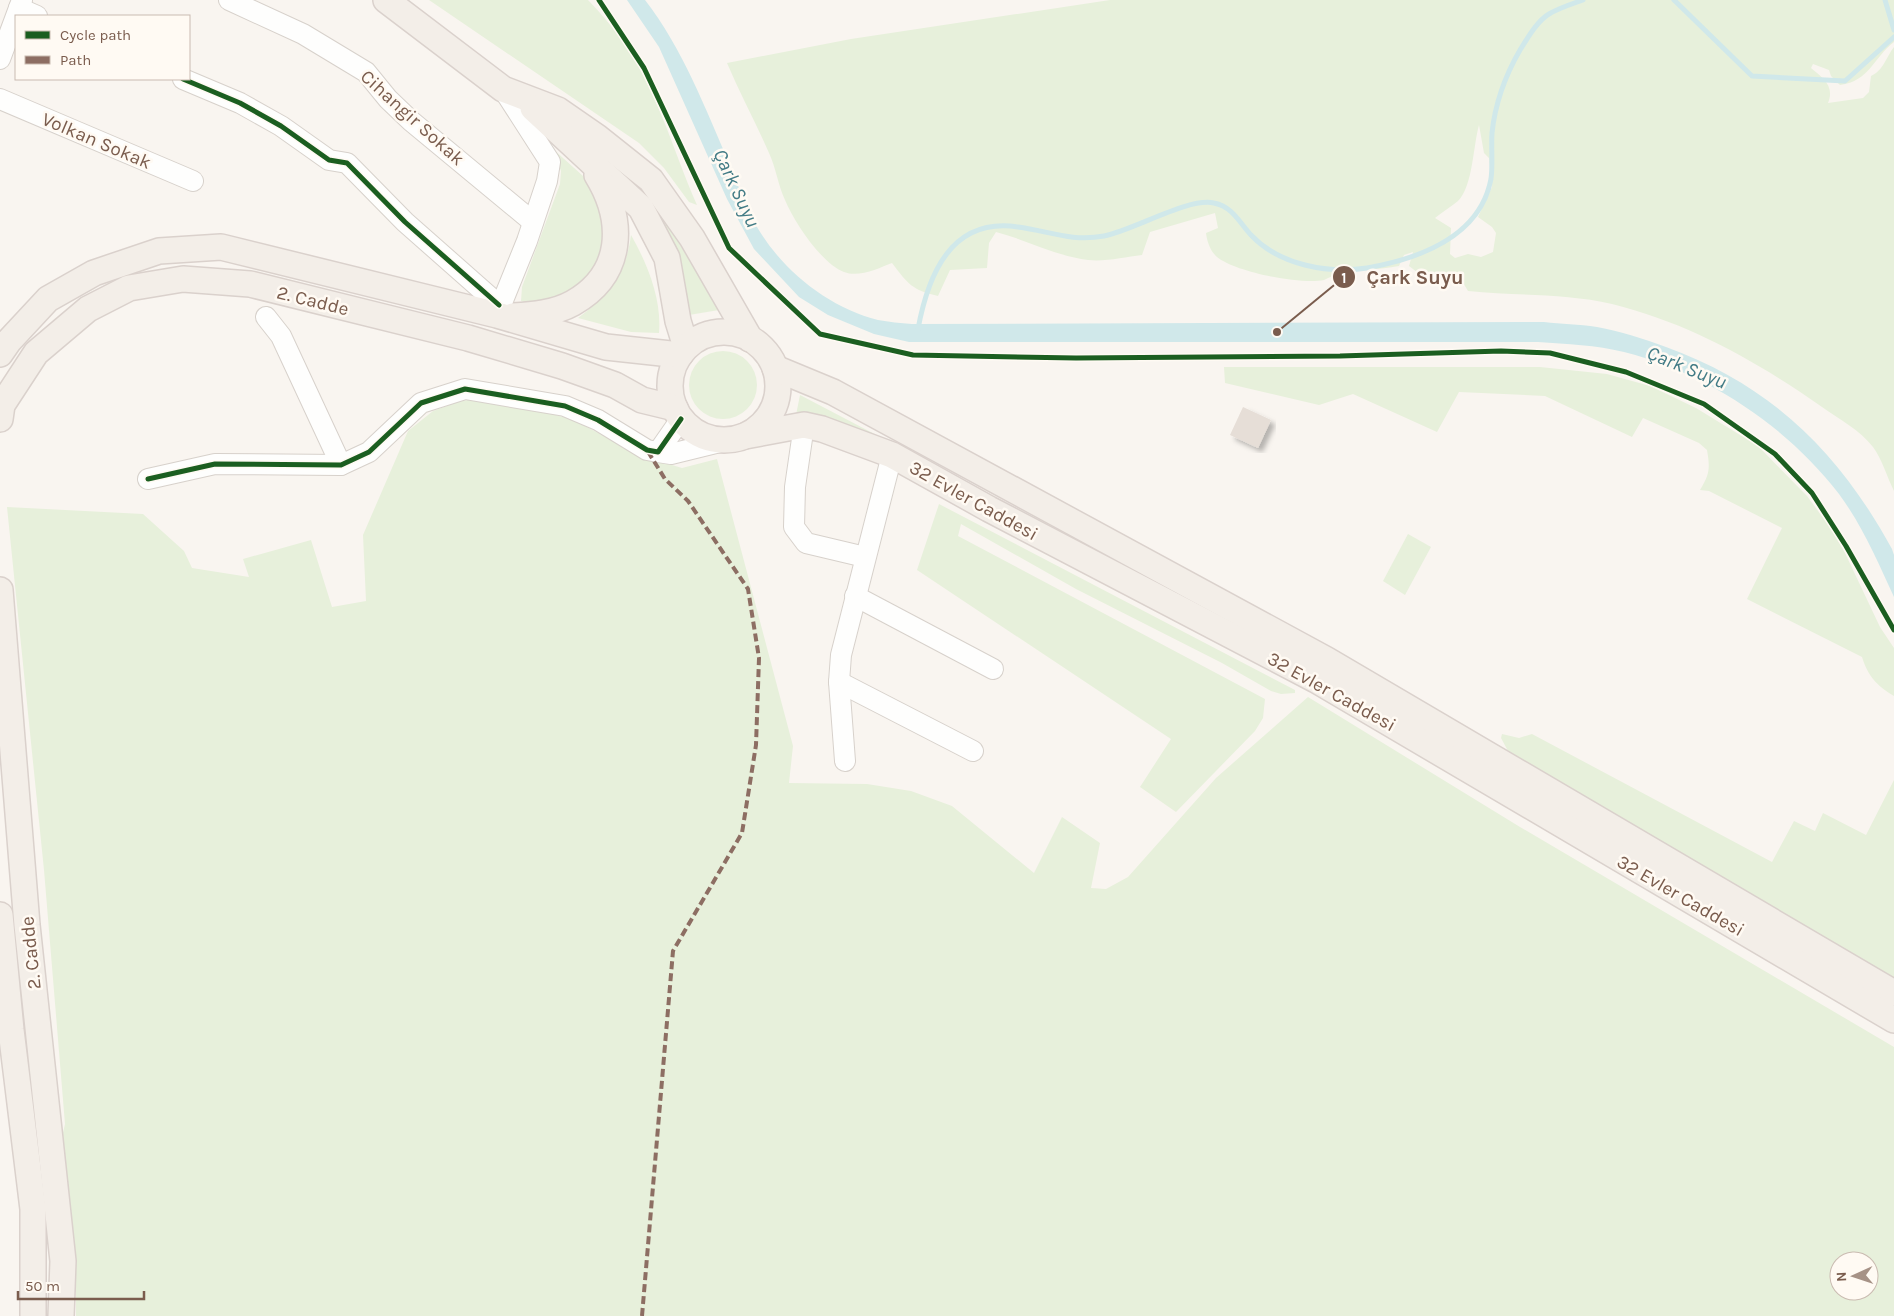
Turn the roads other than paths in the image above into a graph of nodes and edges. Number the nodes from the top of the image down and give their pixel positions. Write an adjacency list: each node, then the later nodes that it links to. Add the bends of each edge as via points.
1 (229, 0): 10 (street, Cihangir Sokak, via 303,34 366,72 411,121)
2 (386, 0): 6 (main road)
3 (15, 25): 4 (street)
4 (0, 59)
5 (185, 80): 11 (street, via 240,103 281,126 329,160 347,163 404,222)
6 (513, 94): 8 (main road); 10 (street, via 550,162); 13 (main road, via 558,110 651,180 692,238)
7 (0, 99): 9 (street, Volkan Sokak)
8 (587, 158): 11 (main road, via 606,189 615,213 616,246 606,271 589,291 572,304 539,314); 14 (main road, via 641,208 667,258)
9 (193, 181)
10 (533, 222): 11 (street)
11 (500, 312): 14 (main road, 2. Cadde, via 606,347); 15 (main road, 2. Cadde, via 222,246 159,251 94,273 48,299)
12 (266, 317): 23 (street, via 281,336)
13 (750, 338): 14 (main road, via 717,332 700,337); 16 (main road, via 769,356)
14 (683, 351): 17 (main road, via 672,371 670,390)
15 (0, 354)
16 (775, 368): 20 (main road, via 778,384 770,416 759,428); 33 (main road, 32 Evler Caddesi, via 833,392 1327,660)
17 (678, 414): 18 (main road, 2. Cadde, via 615,385 468,338 250,284 183,278 129,288 88,309 36,353 2,405); 20 (main road, via 694,431 710,439); 21 (street)
18 (0, 419)
19 (804, 425): 20 (main road, 32 Evler Caddesi); 22 (main road, 32 Evler Caddesi); 25 (street, via 795,487 794,527 806,543)
20 (737, 438): 21 (street, via 671,454)
21 (658, 452): 23 (street, via 647,450 598,420 564,406 464,390 421,403 369,452)
22 (892, 455): 25 (street); 34 (main road, 32 Evler Caddesi, via 1316,680)
23 (341, 465): 24 (street, via 215,464)
24 (148, 479)
25 (866, 557): 27 (street)
26 (0, 590): 36 (main road, 2. Cadde, via 27,925 63,1261)
27 (855, 596): 28 (street); 29 (street, via 841,654)
28 (993, 669)
29 (839, 682): 30 (street); 31 (street)
30 (973, 751)
31 (845, 761)
32 (0, 915): 35 (main road, 2. Cadde, via 33,1209)
33 (1894, 994)
34 (1894, 1020)
35 (33, 1316)
36 (61, 1316)

